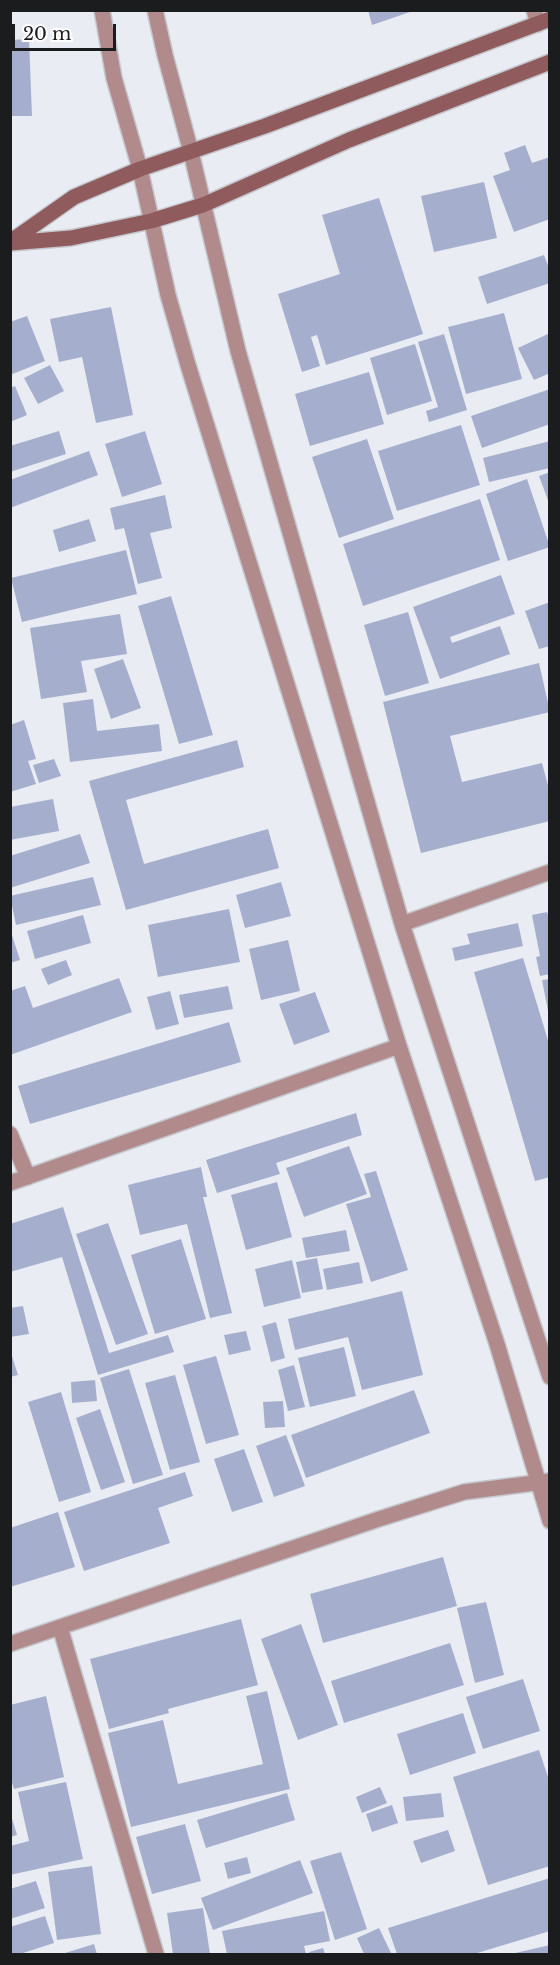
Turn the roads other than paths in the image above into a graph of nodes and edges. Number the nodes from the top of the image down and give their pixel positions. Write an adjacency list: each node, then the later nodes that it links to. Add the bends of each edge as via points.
1 (102, 10): 6 (street, via 114,78)
2 (155, 10): 5 (street)
3 (540, 18): 5 (street)
4 (549, 62): 7 (street, via 349,140)
5 (191, 152): 6 (street); 7 (street)
6 (140, 169): 8 (street); 9 (street, via 74,197)
7 (203, 205): 8 (street); 11 (street, via 238,351)
8 (151, 221): 9 (street, via 71,238); 12 (street, via 188,365)
9 (10, 242)
10 (549, 872): 11 (street)
11 (402, 924): 16 (street)
12 (399, 1046): 14 (street); 18 (street)
13 (10, 1134): 14 (street)
14 (28, 1177): 15 (street)
15 (10, 1183)
16 (542, 1329): 17 (street)
17 (549, 1377)
18 (543, 1481): 19 (street); 20 (street, via 464,1492)
19 (549, 1521)
20 (60, 1627): 21 (street); 22 (street)
21 (10, 1644)
22 (156, 1954)

